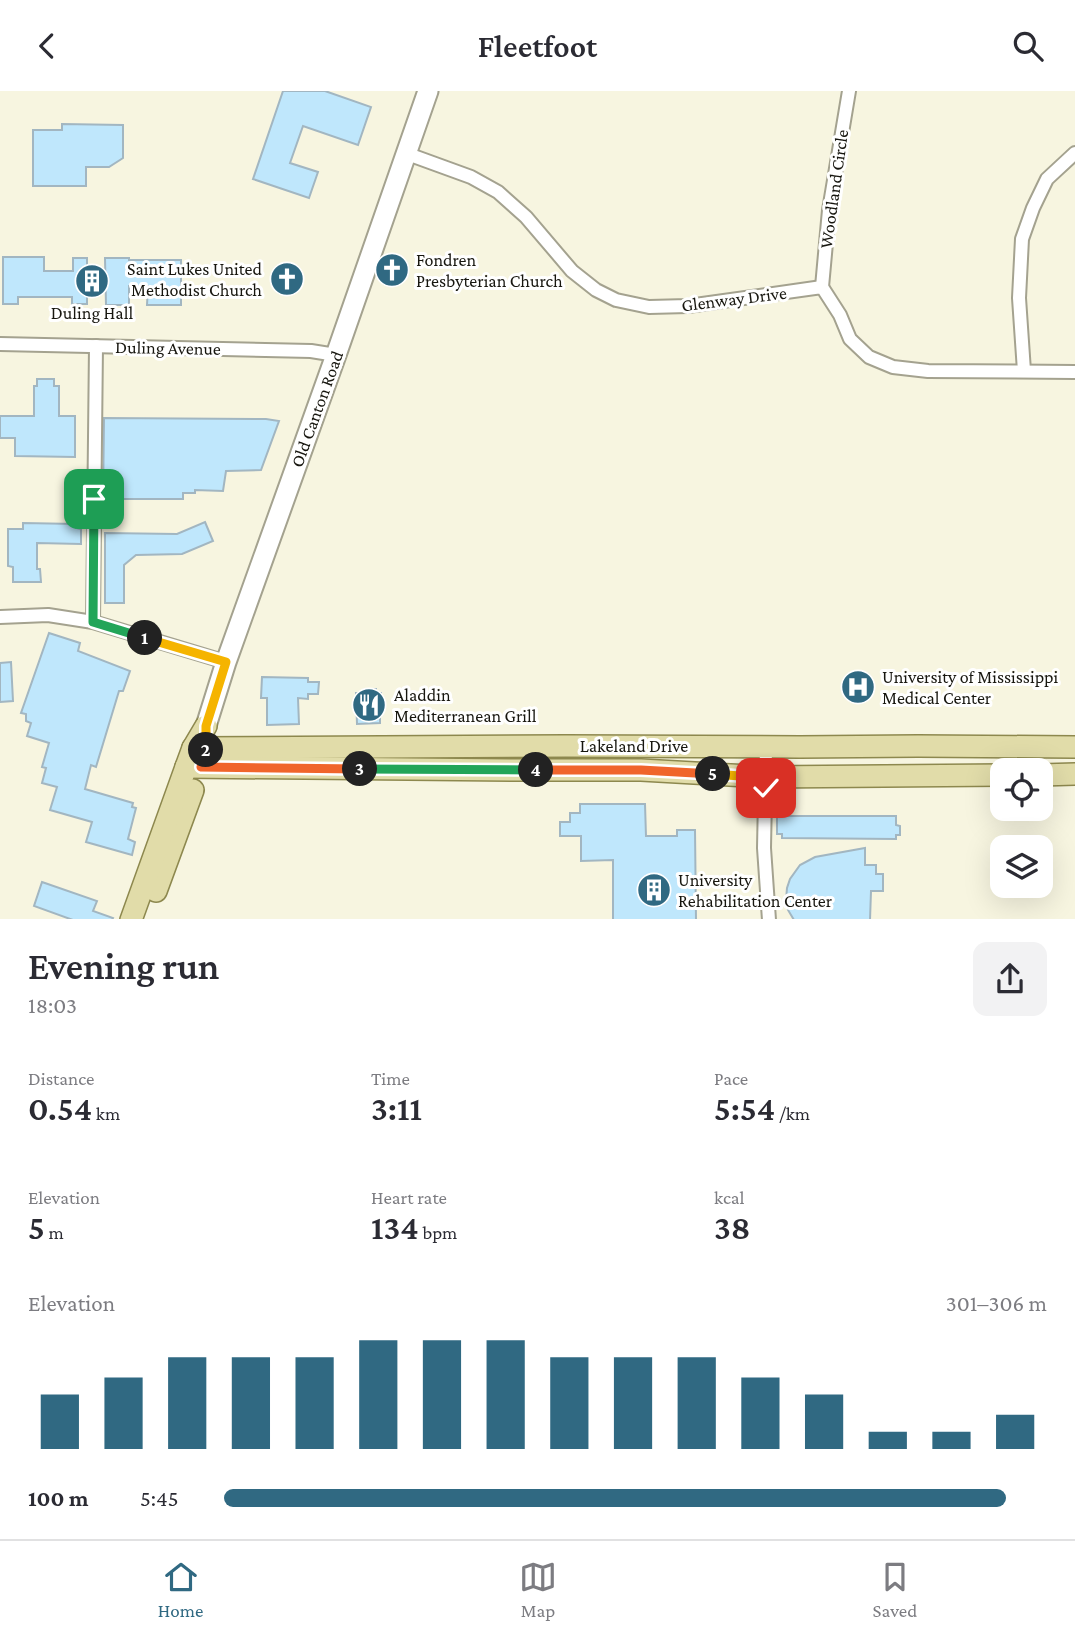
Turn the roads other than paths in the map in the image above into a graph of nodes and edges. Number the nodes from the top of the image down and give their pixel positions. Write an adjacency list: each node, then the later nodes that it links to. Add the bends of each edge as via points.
1 (428, 91): 3 (street, Old Canton Road)
2 (849, 91): 5 (street, Woodland Circle)
3 (405, 153): 5 (street, Glenway Drive, via 498,192 572,271 616,300 649,307 688,306); 8 (street, Old Canton Road)
4 (1075, 153): 9 (street, via 1047,179 1022,239 1018,298)
5 (822, 287): 9 (street, via 850,339 881,362 928,370)
6 (0, 344): 7 (street, Duling Avenue)
7 (96, 346): 8 (street, Duling Avenue); 12 (street)
8 (336, 355): 13 (street, Old Canton Road)
9 (1024, 371): 10 (street)
10 (1075, 372)
11 (0, 617): 12 (street, via 48,615)
12 (93, 622): 13 (street)
13 (226, 662): 14 (street, Old Canton Road)
14 (206, 726): 17 (main road, Old Canton Road)
15 (766, 747): 16 (main road, Lakeland Drive); 17 (main road, Lakeland Drive, via 566,745); 21 (street)
16 (1075, 747)
17 (197, 758): 21 (main road, Lakeland Drive, via 508,770 641,770); 22 (main road, Old Canton Road); 23 (main road, Old Canton Road)
18 (1075, 774): 20 (main road)
19 (990, 775): 21 (main road, Lakeland Drive)
20 (1053, 775)
21 (766, 778): 24 (street)
22 (131, 919)
23 (146, 919)
24 (769, 919)

